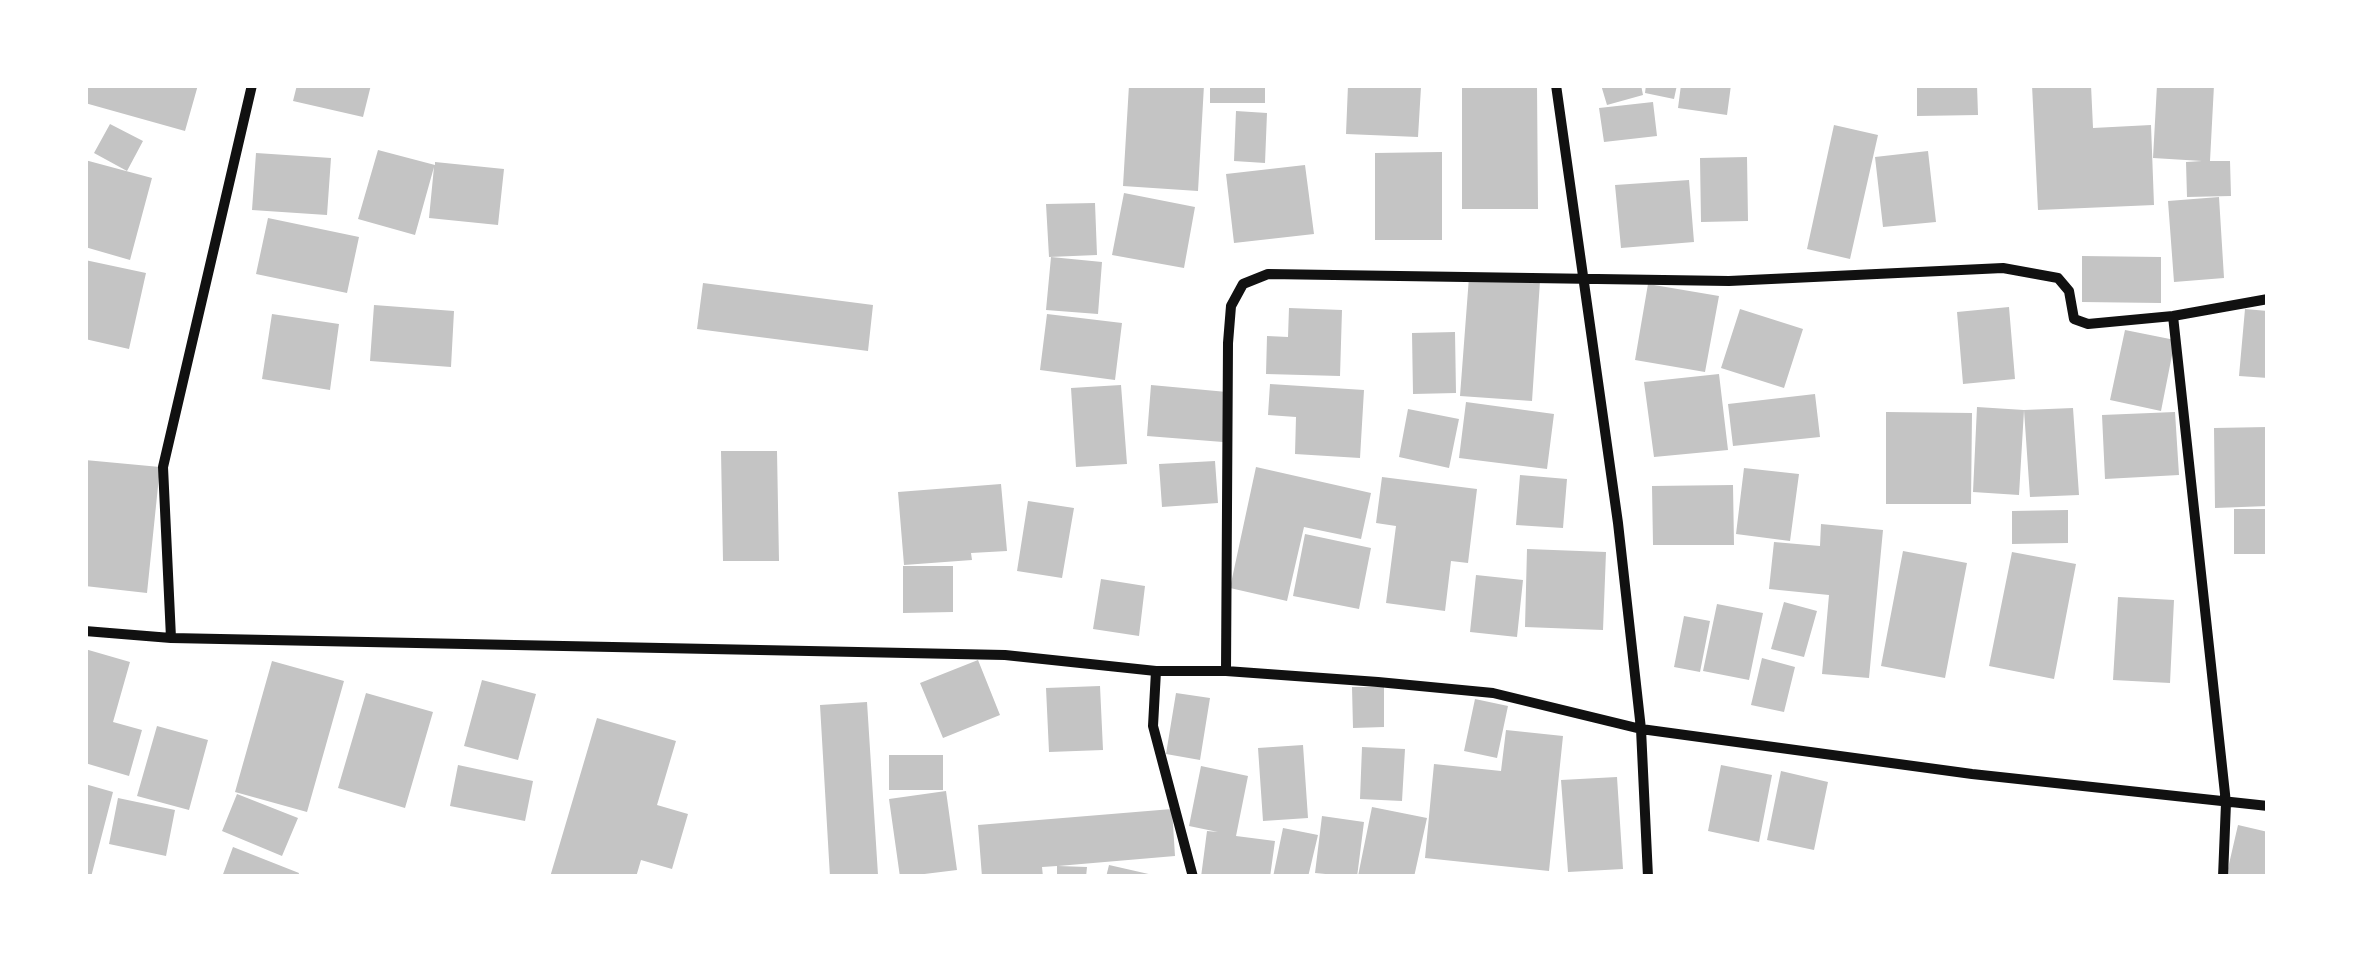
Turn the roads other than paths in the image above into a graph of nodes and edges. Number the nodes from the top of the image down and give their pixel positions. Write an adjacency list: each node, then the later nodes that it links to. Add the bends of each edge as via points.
1 (252, 85): 7 (street, via 162,466)
2 (1556, 85): 3 (street)
3 (1582, 277): 5 (street, via 1729,281 2003,268 2058,278 2080,322); 9 (street, via 1268,274 1242,284 1231,306 1228,343); 10 (street)
4 (2268, 299): 5 (street)
5 (2173, 316): 11 (street)
6 (85, 631): 7 (street)
7 (171, 638): 8 (street, via 1005,655)
8 (1156, 671): 9 (street); 13 (street, via 1153,726)
9 (1226, 671): 10 (street, via 1493,693)
10 (1641, 729): 11 (street); 14 (street)
11 (2226, 803): 12 (street); 15 (street)
12 (2268, 806)
13 (1194, 877)
14 (1648, 877)
15 (2223, 877)

